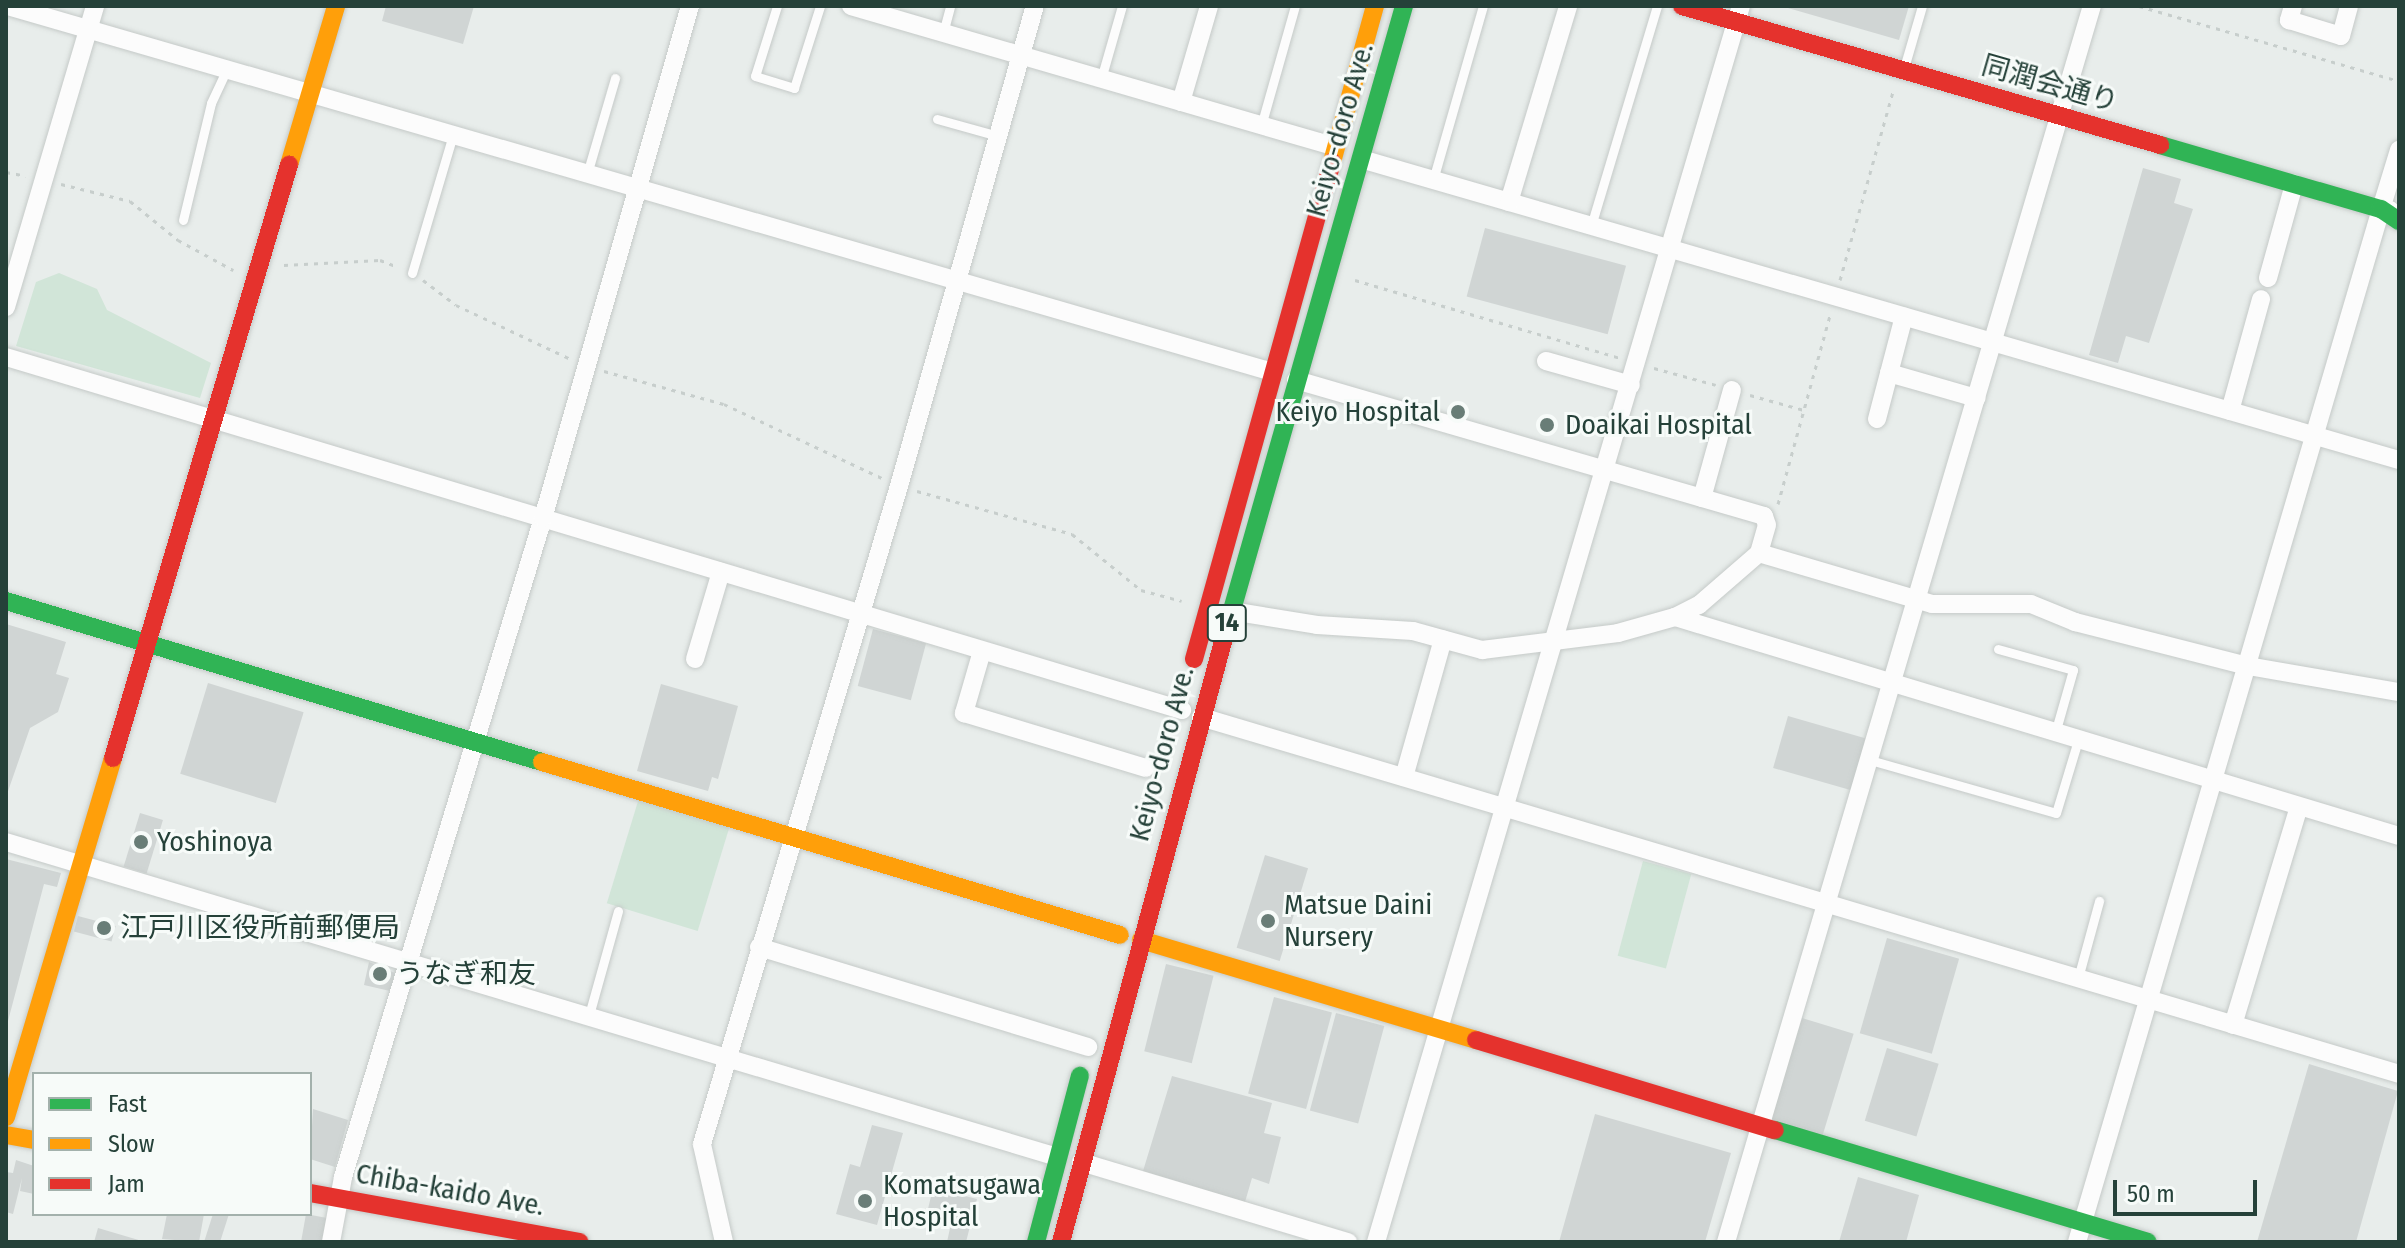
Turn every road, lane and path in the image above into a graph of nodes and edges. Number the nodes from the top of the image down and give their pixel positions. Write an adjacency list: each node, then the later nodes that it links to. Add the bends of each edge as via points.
1 (8, 6): 25 (street)
2 (95, 6): 25 (street)
3 (336, 6): 33 (main road)
4 (690, 6): 48 (street)
5 (777, 6): 6 (lane, via 755,76 794,88)
6 (820, 6)
7 (950, 6): 26 (lane)
8 (1035, 6): 27 (street)
9 (1122, 6): 31 (lane)
10 (1209, 6): 34 (street)
11 (1295, 6): 37 (lane)
12 (1375, 6): 40 (main road, Keiyo-doro Ave. / 14)
13 (1404, 6): 42 (main road, Keiyo-doro Ave. / 14)
14 (1483, 6): 46 (lane)
15 (1568, 6): 49 (street)
16 (1657, 6): 53 (lane)
17 (1682, 6): 24 (main road, 同潤会通り)
18 (1922, 6): 29 (lane)
19 (2092, 6): 35 (street)
20 (2139, 6): 32 (path)
21 (2293, 6): 22 (street, via 2289,20 2341,36)
22 (2349, 6)
23 (861, 7): 26 (street)
24 (1739, 14): 29 (main road, 同潤会通り); 54 (street)
25 (89, 29): 28 (street); 45 (street)
26 (943, 33): 27 (street)
27 (1021, 56): 31 (street); 39 (street)
28 (227, 69): 33 (street); 51 (lane, via 211,103)
29 (1902, 70): 35 (main road, 同潤会通り); 60 (path)
30 (615, 78): 44 (lane)
31 (1101, 79): 34 (street)
32 (2399, 81)
33 (310, 95): 38 (street); 56 (main road)
34 (1181, 102): 37 (street)
35 (2060, 116): 47 (main road, 同潤会通り); 64 (street)
36 (937, 119): 39 (lane)
37 (1261, 126): 40 (street)
38 (453, 135): 44 (street); 57 (lane)
39 (998, 136): 59 (street)
40 (1336, 147): 69 (main road, Keiyo-doro Ave. / 14)
41 (2399, 150): 50 (street)
42 (1361, 159): 46 (street); 55 (main road, Keiyo-doro Ave. / 14)
43 (6, 172): 45 (path)
44 (587, 174): 48 (street)
45 (45, 180): 56 (path, via 130,201 178,240 235,271); 62 (street)
46 (1433, 180): 49 (street)
47 (2294, 184): 50 (main road, 同潤会通り); 58 (street)
48 (637, 189): 59 (street); 68 (street)
49 (1509, 202): 53 (street)
50 (2390, 210): 52 (main road, 同潤会通り); 79 (street)
51 (183, 220)
52 (2399, 221)
53 (1591, 226): 54 (street)
54 (1670, 249): 60 (street); 67 (street)
55 (1328, 272): 67 (path); 71 (main road, Keiyo-doro Ave. / 14)
56 (259, 273): 57 (path, via 307,261 380,260); 77 (main road)
57 (412, 273): 68 (path, via 456,305)
58 (2268, 278)
59 (956, 282): 69 (street); 82 (street)
60 (1835, 296): 63 (street); 75 (path)
61 (2261, 299): 76 (street)
62 (6, 307)
63 (1904, 316): 64 (street); 70 (street)
64 (1993, 342): 74 (street); 76 (street)
65 (6, 357): 77 (street)
66 (1546, 361): 72 (street)
67 (1637, 363): 72 (street); 73 (path)
68 (586, 366): 82 (path, via 724,404); 84 (street)
69 (1273, 372): 90 (main road, Keiyo-doro Ave. / 14)
70 (1889, 373): 74 (street); 78 (street)
71 (1296, 380): 81 (street); 91 (main road, Keiyo-doro Ave. / 14)
72 (1631, 385): 81 (street)
73 (1732, 390): 75 (path); 83 (street)
74 (1976, 398): 88 (street)
75 (1804, 410): 85 (path, via 1776,513)
76 (2230, 411): 79 (street)
77 (215, 418): 84 (street); 96 (main road)
78 (1877, 419)
79 (2317, 436): 80 (street); 100 (street)
80 (2399, 460)
81 (1606, 470): 83 (street); 95 (street)
82 (899, 486): 90 (path, via 1072,534 1141,590); 92 (street)
83 (1702, 498): 85 (street, via 1764,516)
84 (543, 518): 87 (street); 106 (street)
85 (1767, 525): 86 (street)
86 (1759, 553): 88 (street); 93 (street, via 1699,605)
87 (721, 572): 92 (street); 99 (street)
88 (1917, 599): 100 (street, via 1964,606 2031,604 2075,622); 101 (street)
89 (6, 601): 96 (main road)
90 (1207, 608): 103 (main road, Keiyo-doro Ave. / 14)
91 (1231, 611): 94 (street, via 1317,625 1413,631); 104 (main road, Keiyo-doro Ave. / 14)
92 (860, 614): 98 (street); 114 (street)
93 (1675, 617): 95 (street, via 1618,633); 101 (street)
94 (1443, 639): 95 (street, via 1482,650); 110 (street)
95 (1557, 640): 113 (street)
96 (149, 645): 106 (main road); 117 (main road)
97 (1998, 649): 105 (lane, via 2073,670)
98 (982, 651): 103 (street); 109 (street, via 964,713)
99 (695, 659)
100 (2248, 666): 102 (street); 111 (street)
101 (1892, 685): 105 (street); 108 (street)
102 (2399, 692)
103 (1183, 703)
104 (1201, 717): 110 (street); 122 (main road, Keiyo-doro Ave. / 14)
105 (2055, 733): 107 (street)
106 (477, 740): 114 (main road); 124 (street)
107 (2078, 740): 108 (lane, via 2056,813); 111 (street)
108 (1870, 760): 119 (street)
109 (1158, 774)
110 (1404, 777): 113 (street)
111 (2215, 781): 112 (street); 126 (street)
112 (2299, 807): 115 (street); 128 (street)
113 (1508, 808): 119 (street); 129 (street)
114 (793, 835): 121 (main road); 123 (street)
115 (2399, 836)
116 (6, 842): 117 (street)
117 (83, 866): 124 (street); 133 (main road)
118 (2099, 901): 125 (lane)
119 (1827, 904): 125 (street); 134 (street)
120 (618, 911): 127 (lane)
121 (1120, 934)
122 (1141, 940): 129 (main road); 138 (main road, Keiyo-doro Ave. / 14)
123 (759, 947): 130 (street); 131 (street)
124 (409, 961): 127 (street); 140 (street)
125 (2078, 978): 126 (street)
126 (2150, 1000): 128 (street); 141 (street)
127 (589, 1015): 131 (street)
128 (2233, 1025): 132 (street)
129 (1440, 1030): 134 (main road); 149 (street)
130 (1090, 1040): 137 (main road)
131 (726, 1056): 137 (street); 145 (street, via 702,1144)
132 (2399, 1074)
133 (6, 1117)
134 (1762, 1127): 141 (main road); 142 (street)
135 (6, 1135): 136 (main road)
136 (32, 1140)
137 (1057, 1157): 146 (main road)
138 (1081, 1162): 147 (main road, Keiyo-doro Ave. / 14); 148 (street)
139 (312, 1193): 140 (main road, Chiba-kaido Ave.)
140 (338, 1198): 143 (street); 144 (main road, Chiba-kaido Ave.)
141 (2082, 1222): 150 (street); 151 (main road)
142 (1729, 1238)
143 (331, 1242)
144 (580, 1242)
145 (724, 1242)
146 (1036, 1242)
147 (1061, 1242)
148 (1348, 1242)
149 (1376, 1242)
150 (2077, 1242)
151 (2148, 1242)

